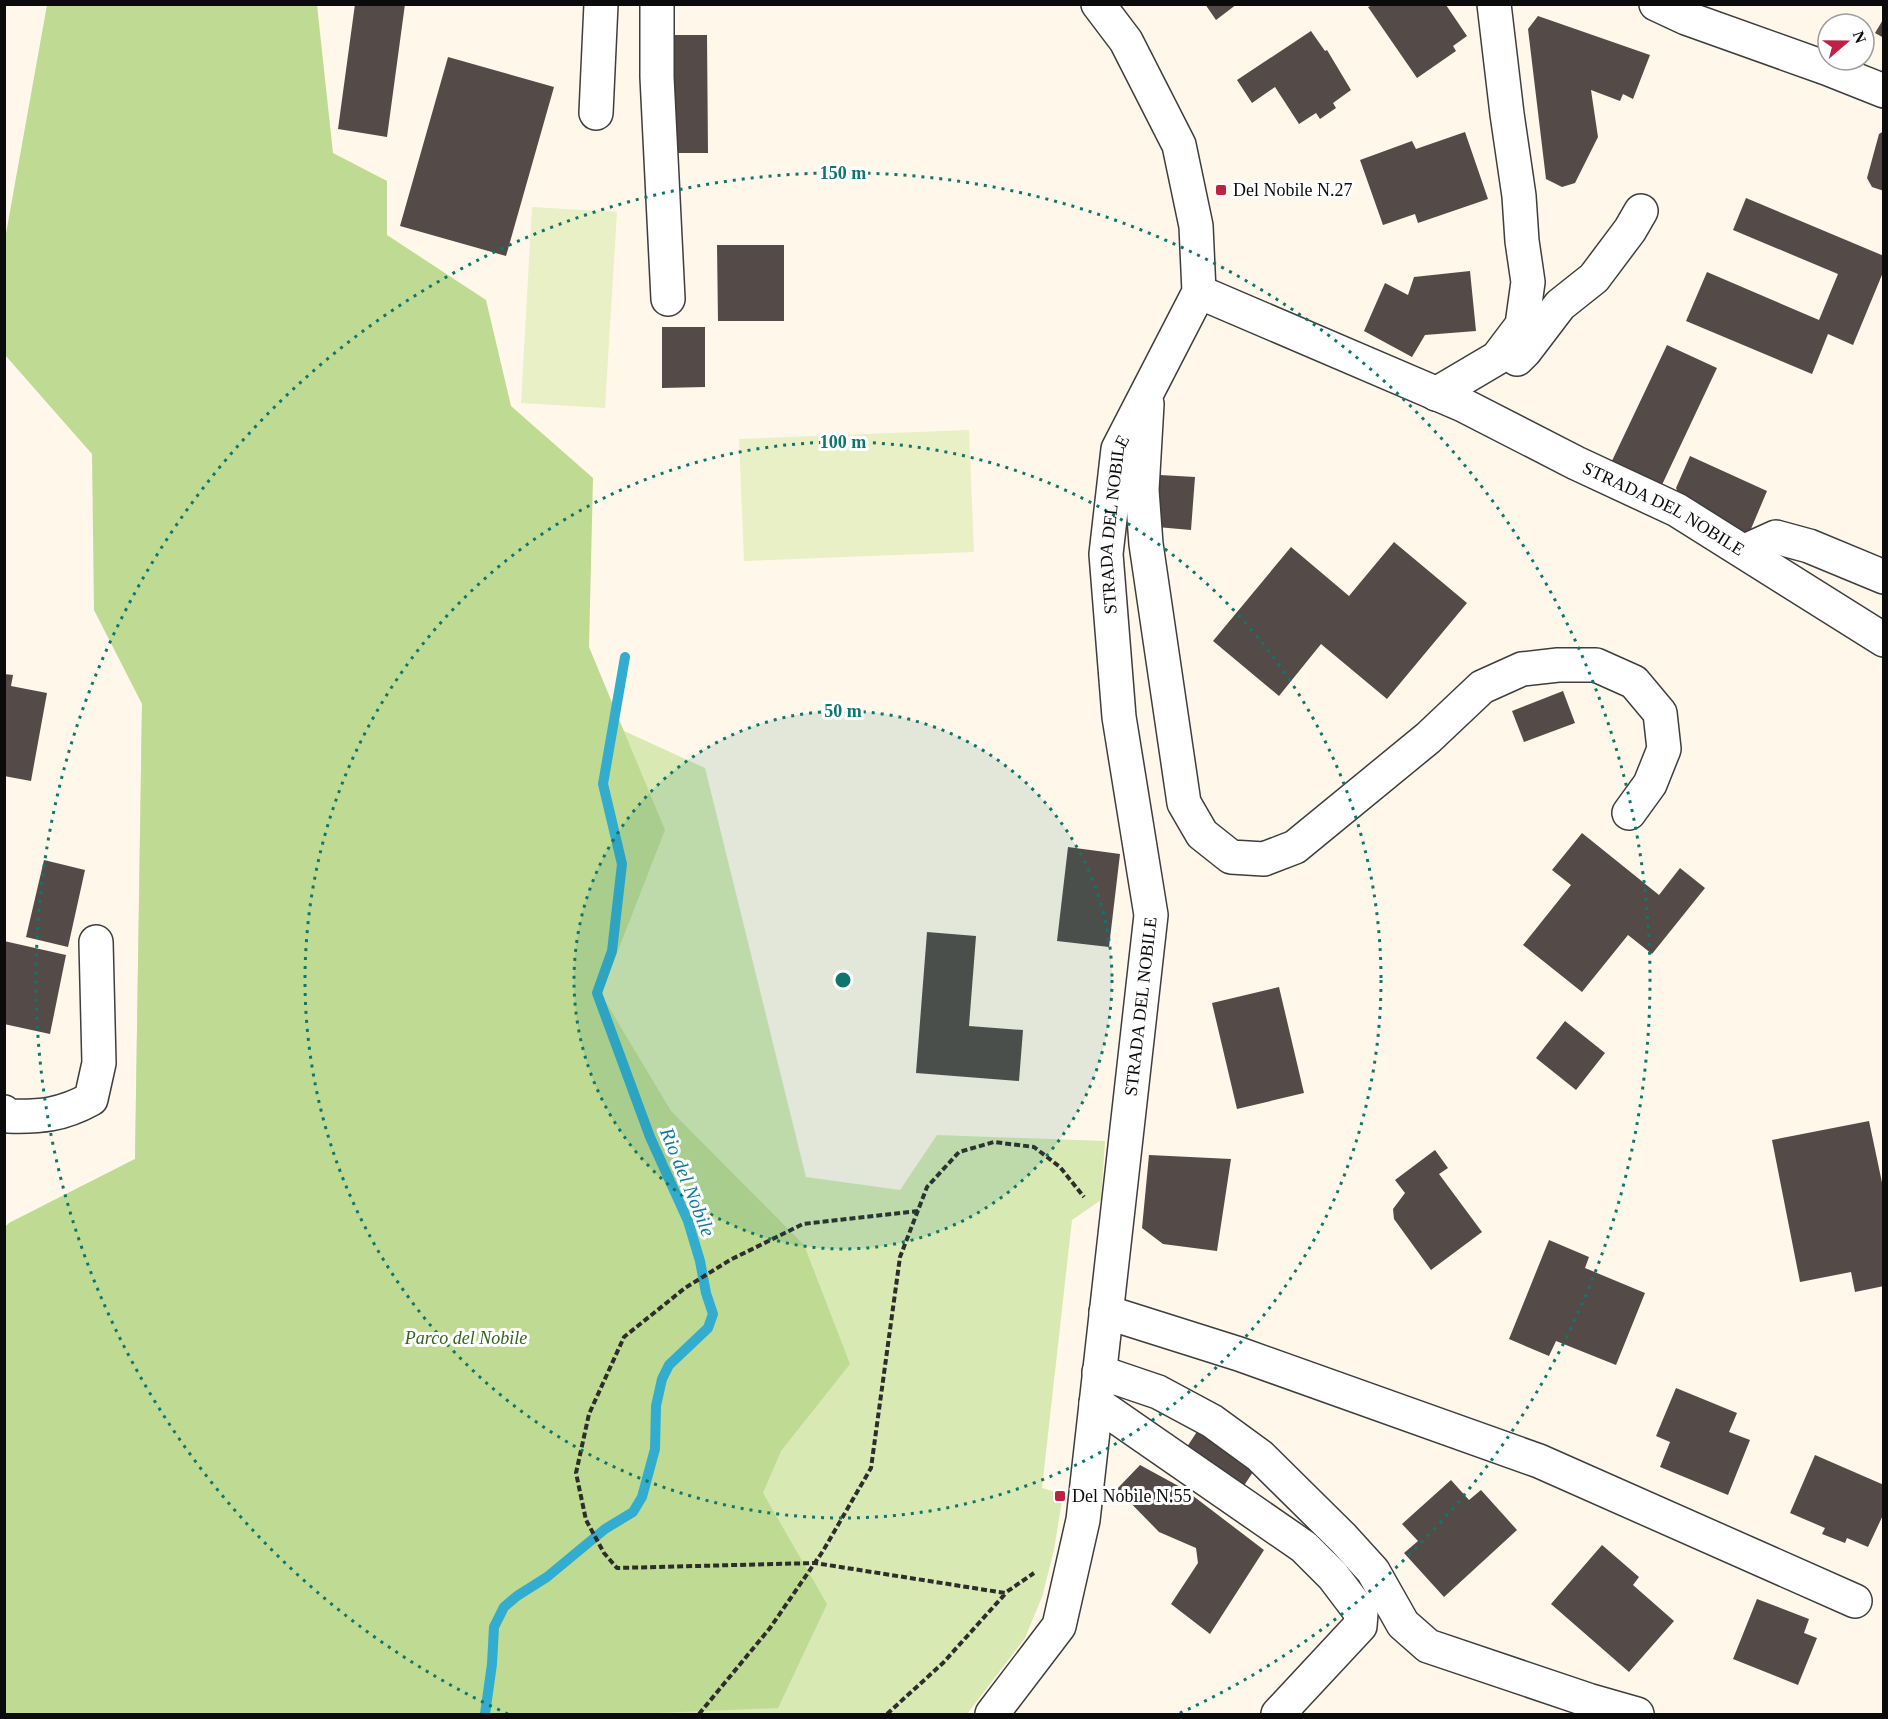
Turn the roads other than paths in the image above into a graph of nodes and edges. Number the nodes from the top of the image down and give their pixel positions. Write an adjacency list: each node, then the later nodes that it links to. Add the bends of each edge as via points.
1 (601, 4): 7 (street)
2 (657, 4): 10 (street)
3 (1098, 4): 9 (street, via 1126,41 1179,145 1196,226)
4 (1494, 4): 12 (street, via 1528,282 1522,325 1497,358)
5 (1656, 4): 6 (street)
6 (1884, 91)
7 (596, 113)
8 (1641, 211): 12 (street, via 1594,278 1560,305 1525,351 1497,379)
9 (1199, 292): 11 (street, STRADA DEL NOBILE); 12 (street, STRADA DEL NOBILE)
10 (668, 299)
11 (1148, 390): 16 (street, via 1142,490 1146,544 1184,803 1202,834 1231,857 1264,859 1295,847 1428,738 1482,687 1521,669 1558,665 1596,665 1634,682 1660,713 1664,749 1650,784); 19 (street, STRADA DEL NOBILE, via 1118,449 1106,554 1119,717 1151,915)
12 (1450, 399): 13 (street, STRADA DEL NOBILE, via 1677,510)
13 (1745, 551): 14 (street, via 1776,537 1809,546); 15 (street, STRADA DEL NOBILE)
14 (1884, 577)
15 (1884, 640)
16 (1629, 813)
17 (96, 942): 18 (street, via 99,1063 91,1099 71,1110)
18 (6, 1117)
19 (1106, 1312): 20 (street, STRADA DEL NOBILE); 21 (street, via 1239,1354 1539,1461)
20 (1097, 1388): 22 (street, STRADA DEL NOBILE, via 1083,1520 1059,1626); 23 (street, via 1304,1547 1361,1613 1360,1626); 24 (street, via 1158,1392 1212,1421 1260,1456 1373,1571 1403,1624 1428,1646)
21 (1855, 1601)
22 (992, 1714)
23 (1278, 1714)
24 (1637, 1714)

